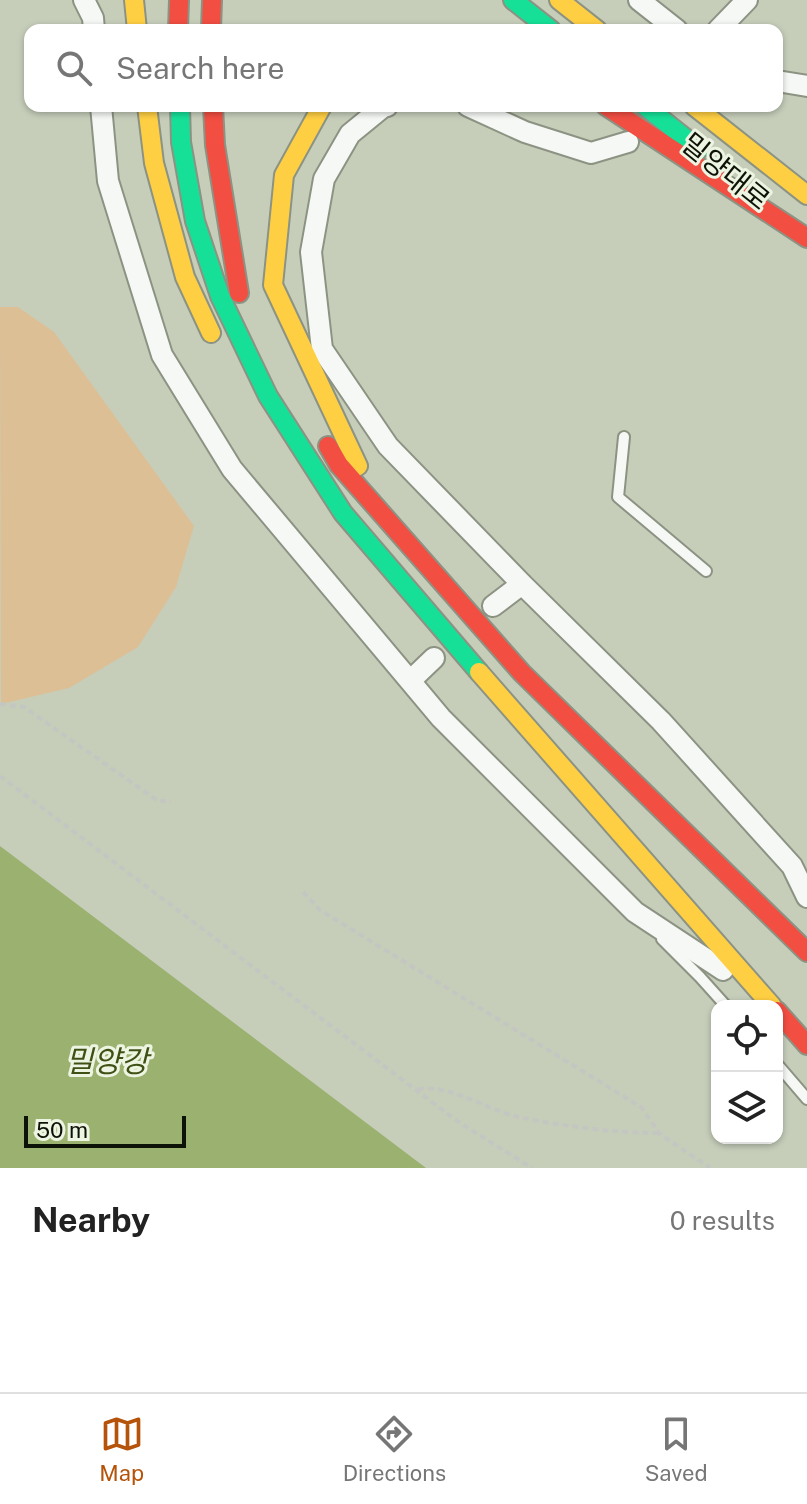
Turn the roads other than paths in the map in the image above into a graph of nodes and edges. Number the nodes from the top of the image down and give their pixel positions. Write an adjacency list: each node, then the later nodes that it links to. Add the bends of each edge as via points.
1 (84, 0): 9 (street)
2 (134, 0): 10 (main road)
3 (179, 0): 11 (main road)
4 (212, 0): 12 (main road)
5 (513, 0): 13 (main road)
6 (559, 0): 14 (main road)
7 (639, 0): 15 (street)
8 (747, 0): 16 (street)
9 (94, 24)
10 (136, 24)
11 (178, 24)
12 (211, 24)
13 (543, 24)
14 (589, 24)
15 (669, 24)
16 (724, 24)
17 (783, 82): 18 (street)
18 (807, 86)
19 (102, 112): 43 (street, via 108,181 162,355 232,469)
20 (148, 112): 33 (main road, via 154,163 185,277)
21 (180, 112): 38 (main road, via 195,221 220,296 268,396)
22 (213, 112): 32 (main road, via 239,292)
23 (319, 112): 37 (main road, via 284,175 273,285)
24 (377, 112): 40 (street, via 350,134 324,179 311,252 322,349 388,446)
25 (481, 112): 29 (street, via 591,153)
26 (615, 112): 31 (main road)
27 (652, 112): 31 (main road, 밀양대로)
28 (702, 112): 30 (main road, 밀양대로)
29 (628, 142)
30 (807, 195)
31 (807, 237)
32 (246, 305)
33 (215, 343)
34 (316, 425): 37 (main road, via 339,465)
35 (269, 430): 38 (main road)
36 (624, 437): 39 (lane, via 618,497)
37 (379, 512): 46 (main road, via 522,673)
38 (343, 513): 48 (main road)
39 (706, 571)
40 (522, 584): 41 (street); 44 (street, via 671,732 792,866)
41 (493, 606)
42 (434, 658): 43 (street)
43 (410, 681): 45 (street)
44 (807, 897)
45 (635, 912): 47 (lane); 49 (street)
46 (807, 952)
47 (721, 1000)
48 (767, 1000)
49 (767, 1000)
50 (783, 1018): 51 (main road)
51 (807, 1045)
52 (783, 1071): 53 (lane)
53 (807, 1099)

